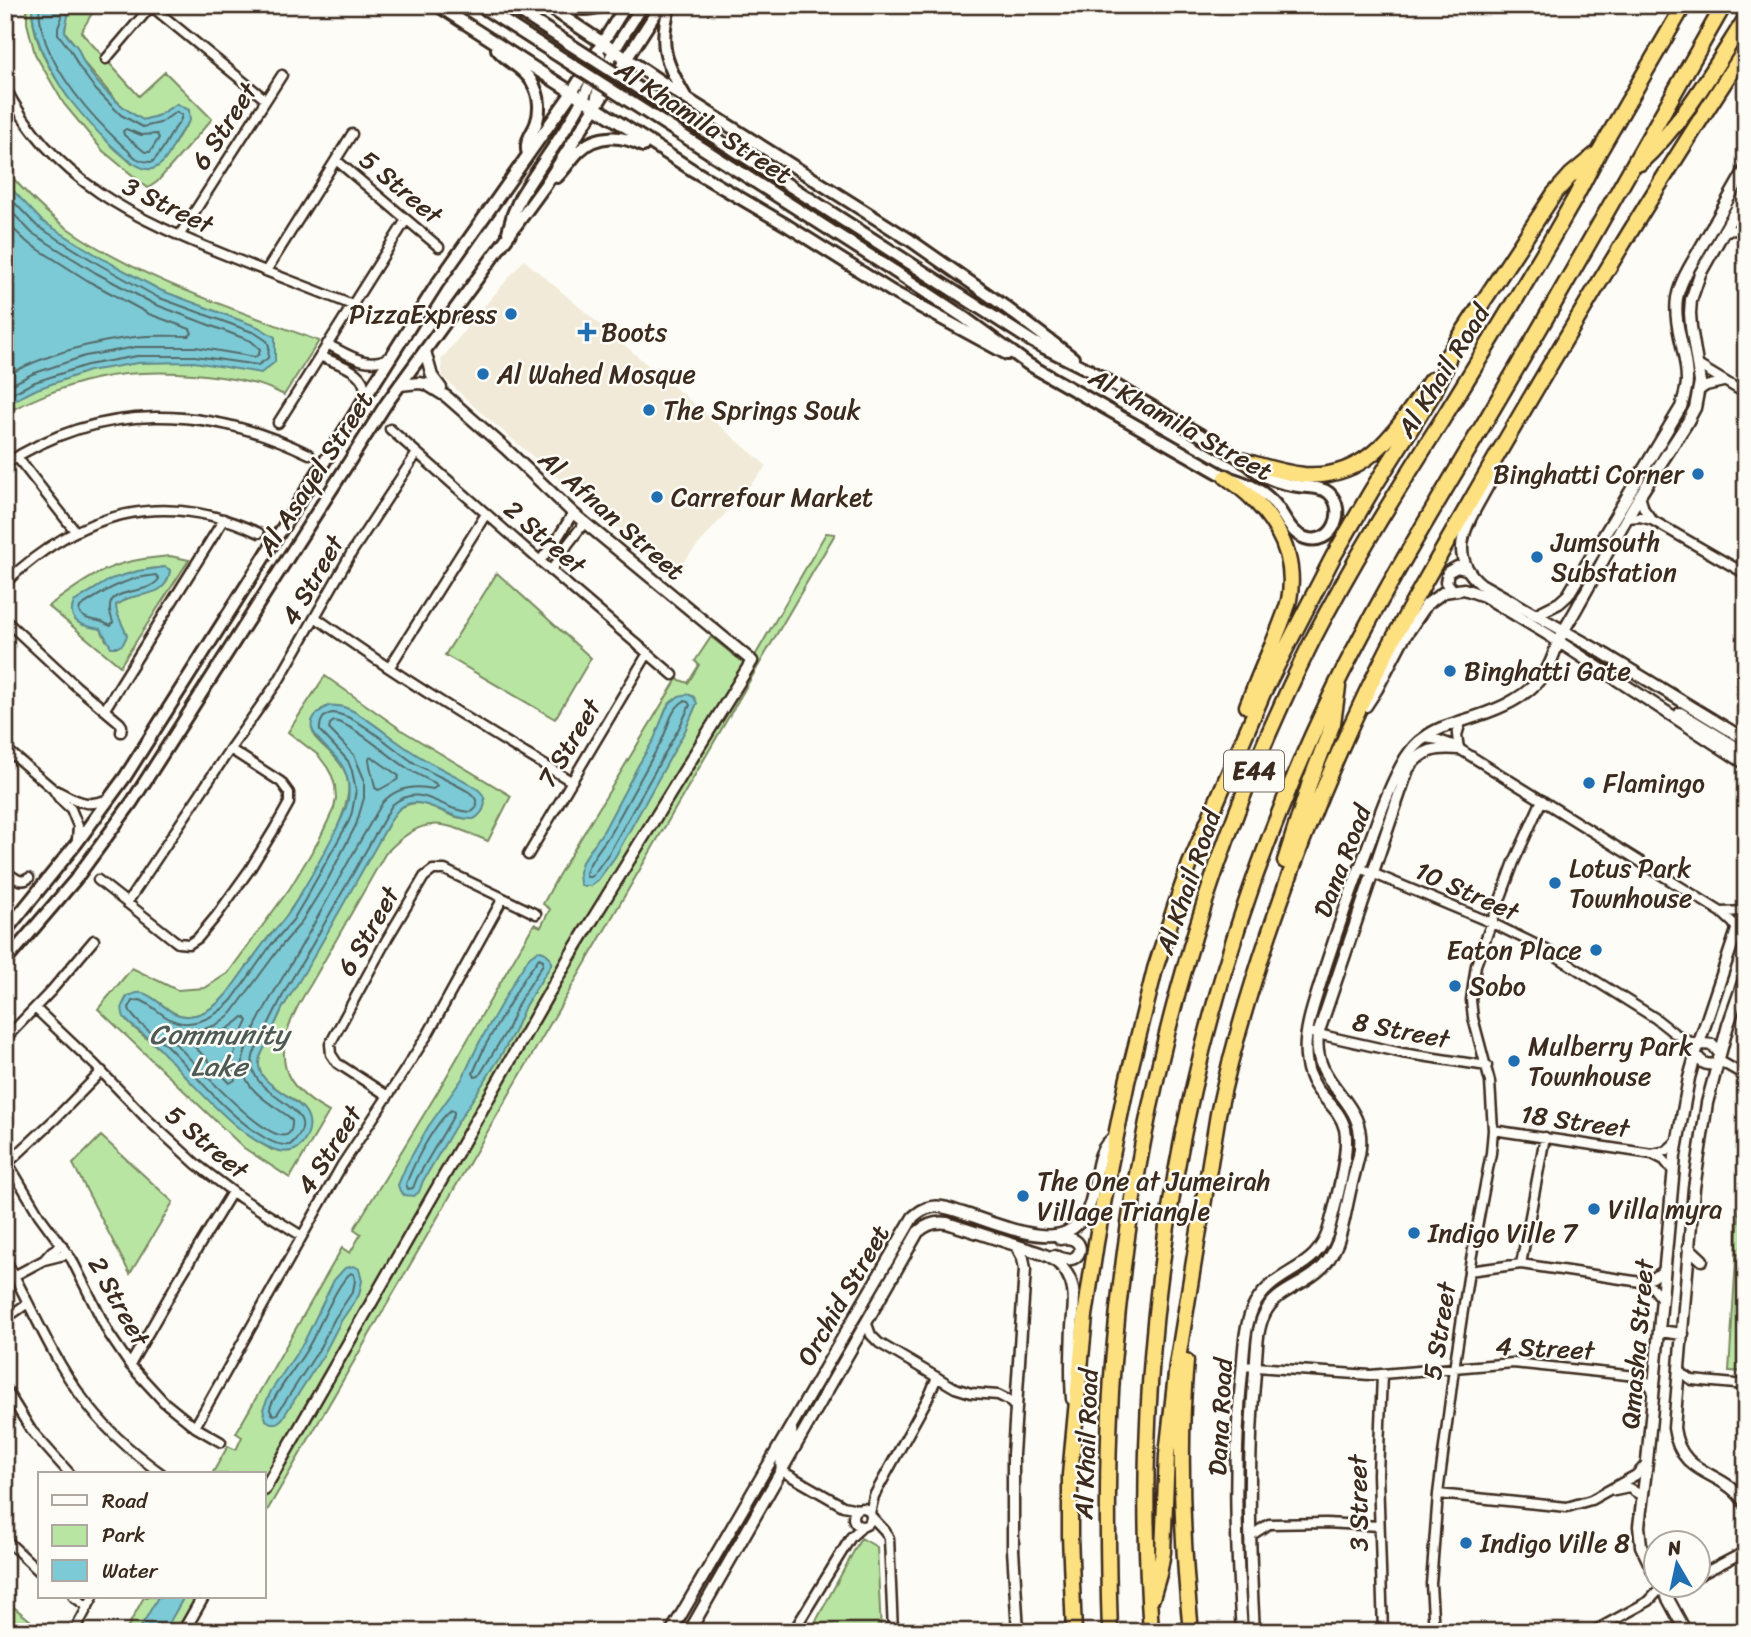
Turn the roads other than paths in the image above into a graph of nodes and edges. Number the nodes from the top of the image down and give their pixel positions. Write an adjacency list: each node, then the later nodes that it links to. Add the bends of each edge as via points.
1 (152, 5): 20 (street); 25 (street)
2 (437, 5): 15 (main road)
3 (479, 5): 52 (main road, Al Khamila Street, bridge, via 894,271)
4 (509, 5): 54 (main road, Al Khamila Street, bridge, via 1033,342)
5 (546, 5): 16 (main road)
6 (561, 5): 7 (main road, via 582,10)
7 (604, 5)
8 (626, 5): 16 (main road, Al Asayel Street)
9 (643, 5): 18 (main road)
10 (661, 5): 19 (main road, Al Asayel Street)
11 (670, 5): 24 (main road, via 664,50)
12 (1685, 5): 29 (highway, Al Khail Road / E44)
13 (1724, 5): 34 (highway, E44)
14 (1746, 18): 34 (highway, via 1678,122)
15 (491, 40): 23 (main road); 30 (main road, via 526,74 537,93 539,110 526,143)
16 (603, 43): 18 (main road); 23 (main road, Al Asayel Street); 26 (main road)
17 (1746, 49): 66 (highway, via 1661,181)
18 (614, 50): 19 (main road); 27 (main road, via 601,78)
19 (627, 59): 24 (main road); 27 (main road, Al Asayel Street)
20 (106, 60)
21 (282, 75): 25 (street, 6 Street)
22 (5, 87): 41 (street, 3 Street, via 32,130 90,188)
23 (571, 93): 26 (main road); 30 (main road, Al Asayel Street)
24 (687, 99): 54 (main road, via 910,240)
25 (266, 100): 41 (street, 6 Street)
26 (583, 101): 27 (main road); 42 (main road, via 520,198)
27 (595, 109): 31 (main road); 35 (main road, Al Asayel Street)
28 (352, 134): 32 (street)
29 (1599, 152): 48 (highway, via 1554,194); 237 (highway, Al Khail Road / E44, via 1324,618 1270,733 1206,900 1158,1070 1122,1279 1110,1420)
30 (528, 155): 50 (main road, Al Asayel Street)
31 (670, 156): 35 (main road, via 629,140 602,139 584,147); 52 (main road, via 893,292)
32 (336, 160): 38 (street, 5 Street); 44 (street)
33 (1746, 168): 90 (street, via 1679,290 1676,314 1687,380 1681,407 1568,595)
34 (1629, 173): 98 (highway, E44)
35 (546, 184): 42 (main road, Al Asayel Street)
36 (1746, 192): 37 (street, Dana Road)
37 (1735, 210): 39 (street, Dana Road); 40 (street)
38 (407, 219): 43 (street, 5 Street); 45 (street)
39 (1723, 231): 40 (street); 53 (street, Dana Road, via 1691,300)
40 (1745, 231)
41 (179, 236): 44 (street, 3 Street)
42 (507, 238): 47 (main road, Al Asayel Street)
43 (439, 247)
44 (266, 271): 45 (street, 3 Street)
45 (352, 304): 46 (street)
46 (327, 344): 49 (street); 51 (street)
47 (425, 351): 57 (main road, Al Asayel Street); 61 (street, Al Afnan Street, via 432,376)
48 (1450, 352): 68 (highway, via 1388,440 1356,465 1307,475); 112 (highway, via 1434,392 1315,590)
49 (320, 356): 55 (street); 62 (street)
50 (391, 356): 51 (street); 60 (main road, Al Asayel Street)
51 (365, 362): 55 (street)
52 (1028, 363): 70 (main road, Al Khamila Street)
53 (1698, 365): 56 (street); 58 (street, Dana Road)
54 (1089, 370): 68 (main road, Al Khamila Street)
55 (357, 373): 60 (street, via 365,384)
56 (1723, 382): 58 (street); 59 (street)
57 (400, 385): 61 (street, Al Afnan Street, via 426,384); 132 (main road, Al Asayel Street, via 120,820)
58 (1699, 391): 71 (street, Dana Road, via 1687,423)
59 (1746, 394)
60 (365, 397): 114 (main road, Al Asayel Street)
61 (447, 397): 72 (street, Al Afnan Street)
62 (278, 423)
63 (390, 429): 64 (street, 2 Street)
64 (417, 453): 73 (street, 2 Street); 91 (street, 4 Street)
65 (309, 454): 67 (street, via 231,424 177,416 94,425)
66 (1498, 456): 85 (street, via 1493,476 1464,533); 102 (highway, via 1391,642)
67 (17, 457): 69 (street); 79 (street)
68 (1245, 461): 70 (main road, Al Khamila Street, via 1274,481 1325,490 1336,504 1334,526 1324,536 1303,537 1265,494)
69 (5, 464)
70 (1226, 477): 112 (highway, via 1272,521 1286,548 1291,578 1283,619 1231,744)
71 (1640, 496): 74 (street, Dana Road); 76 (street)
72 (573, 513): 77 (street, Al Afnan Street); 78 (street)
73 (486, 514): 84 (street, 2 Street); 96 (street)
74 (1628, 518): 76 (street); 93 (street, Dana Road)
75 (224, 519): 79 (street, via 149,510 111,517); 80 (street); 100 (street)
76 (1652, 520): 87 (street)
77 (585, 522): 81 (street); 200 (street, Al Afnan Street, via 752,661 570,956)
78 (564, 528): 81 (street); 82 (street)
79 (75, 531): 88 (street)
80 (259, 533)
81 (574, 536): 83 (street)
82 (552, 547): 83 (street); 84 (street)
83 (561, 553): 86 (street)
84 (540, 561): 86 (street, 2 Street)
85 (1466, 569): 89 (street, via 1448,572 1446,582); 90 (street, via 1481,584)
86 (551, 570): 95 (street, 2 Street)
87 (1746, 574)
88 (5, 583)
89 (1452, 590): 94 (street, via 1478,593); 102 (street, via 1437,595 1423,609 1370,701)
90 (1535, 615): 93 (street)
91 (315, 618): 96 (street); 107 (street, 4 Street, via 279,680)
92 (5, 620): 100 (street)
93 (1564, 631): 94 (street, Dana Road); 105 (street)
94 (1558, 641): 99 (street); 101 (street, Dana Road, via 1551,664 1521,697)
95 (648, 653): 97 (street, 2 Street); 111 (street, 7 Street)
96 (388, 668): 111 (street)
97 (673, 675)
98 (1338, 680): 134 (highway, via 1332,723 1256,950); 228 (highway, E44, via 1300,762 1241,917 1205,1039 1182,1140 1163,1252 1148,1395)
99 (1644, 697): 109 (street, via 1662,702); 110 (street)
100 (105, 709): 103 (street, via 121,724)
101 (1461, 722): 104 (street, Dana Road); 108 (street)
102 (1352, 723): 134 (highway, via 1304,835)
103 (121, 732)
104 (1424, 737): 108 (street); 118 (street, Dana Road, via 1402,765)
105 (1746, 740)
106 (5, 748): 113 (street)
107 (230, 749): 124 (street, 4 Street); 124 (street, via 281,782 289,793 287,807 250,869 189,943 174,940)
108 (1459, 749): 115 (street); 120 (street, Dana Road, via 1432,749 1411,764)
109 (1746, 753)
110 (1746, 764)
111 (571, 781): 117 (street, 7 Street)
112 (1222, 786): 146 (highway, via 1164,938)
113 (54, 789): 114 (street, via 80,802 96,803); 116 (street, via 75,817)
114 (111, 797): 116 (main road, Al Asayel Street)
115 (1542, 800): 126 (street); 128 (street, 5 Street)
116 (76, 844): 130 (main road, Al Asayel Street)
117 (528, 855)
118 (1360, 868): 120 (street, 10 Street); 136 (street, Dana Road)
119 (5, 871): 121 (street, via 19,881)
120 (1372, 873): 128 (street, 10 Street); 137 (street, Dana Road)
121 (29, 878)
122 (99, 880): 124 (street)
123 (503, 898): 127 (street, 6 Street); 144 (street, 4 Street); 144 (street, 6 Street, via 444,870 433,870 424,877 387,939 330,1049 337,1063)
124 (127, 903)
125 (1746, 910): 126 (street); 129 (street, Qmasha Street)
126 (1721, 912): 129 (street)
127 (536, 914)
128 (1492, 923): 139 (street, 10 Street, via 1545,949 1655,1018); 141 (street, 5 Street, via 1476,965 1471,1000)
129 (1737, 930): 139 (street, Qmasha Street)
130 (5, 932)
131 (94, 940): 135 (street)
132 (5, 962)
133 (1746, 974): 140 (street, Qmasha Street)
134 (1249, 998): 169 (highway, via 1224,1083)
135 (35, 1008): 138 (street); 142 (street, 5 Street)
136 (1307, 1031): 137 (street, 8 Street); 177 (street, Dana Road, via 1308,1069 1343,1122 1345,1155 1323,1245 1308,1262 1279,1278 1259,1298 1248,1323)
137 (1318, 1034): 141 (street, 8 Street); 178 (street, Dana Road, via 1321,1067 1356,1119 1359,1153 1336,1248 1316,1273 1270,1305 1261,1323)
138 (5, 1039)
139 (1697, 1051): 140 (street, via 1702,1062 1712,1065); 140 (street, via 1703,1044 1713,1045); 148 (street, Qmasha Street)
140 (1718, 1059): 143 (street); 157 (street, Qmasha Street, via 1697,1162)
141 (1487, 1066): 145 (street, 5 Street)
142 (102, 1071): 150 (street); 152 (street, 5 Street, via 176,1147)
143 (1746, 1076)
144 (388, 1097): 154 (street, 4 Street)
145 (1493, 1130): 147 (street, 18 Street); 164 (street, 5 Street)
146 (1115, 1137): 153 (street, Orchid Street, via 1101,1151 1090,1205 1080,1222 1065,1233); 192 (highway, via 1094,1255)
147 (1545, 1137): 149 (street, 18 Street); 163 (street)
148 (1677, 1141): 149 (street, 18 Street, via 1666,1151); 151 (street, Qmasha Street)
149 (1652, 1154): 151 (street, 18 Street)
150 (7, 1161): 155 (street, 2 Street)
151 (1673, 1171): 165 (street, Qmasha Street)
152 (232, 1192): 154 (street, 5 Street); 176 (street)
153 (1028, 1234): 158 (street, via 1048,1240 1072,1238 1079,1246 1078,1255 1070,1260); 194 (street, Orchid Street, via 941,1206 919,1212)
154 (302, 1236): 193 (street, 4 Street)
155 (62, 1245): 159 (street, 2 Street); 161 (street)
156 (1016, 1245): 158 (street, Orchid Street); 172 (street, Orchid Street, via 942,1222 926,1225); 185 (street, via 1025,1269)
157 (1688, 1247): 162 (street); 174 (street, Qmasha Street)
158 (1040, 1253): 192 (street, Orchid Street, via 1061,1265 1072,1287)
159 (68, 1254): 161 (street); 176 (street, 2 Street)
160 (5, 1259): 166 (street)
161 (44, 1260): 166 (street)
162 (1702, 1260)
163 (1521, 1264): 164 (street); 167 (street)
164 (1469, 1270): 179 (street, 5 Street)
165 (1664, 1270): 167 (street); 168 (street, Qmasha Street)
166 (15, 1276): 170 (street)
167 (1641, 1282): 168 (street)
168 (1661, 1298): 173 (street, Qmasha Street)
169 (1188, 1300): 228 (highway, via 1170,1421 1161,1564); 239 (highway, via 1182,1467)
170 (28, 1303): 171 (street); 199 (street, via 87,1405 118,1439)
171 (5, 1319)
172 (867, 1324): 183 (street, via 879,1343); 197 (street, Orchid Street)
173 (1659, 1331): 174 (street); 175 (street, Qmasha Street)
174 (1683, 1334): 180 (street, Qmasha Street)
175 (1656, 1362): 182 (street); 188 (street, Qmasha Street)
176 (130, 1365): 193 (street, 2 Street)
177 (1242, 1366): 178 (street, 4 Street); 240 (street, Dana Road, via 1237,1467)
178 (1256, 1367): 181 (street, 4 Street); 206 (street, Dana Road)
179 (1454, 1369): 181 (street, 4 Street); 182 (street, 4 Street, via 1513,1363); 202 (street, 5 Street)
180 (1679, 1369): 184 (street); 190 (street, Qmasha Street)
181 (1382, 1375): 211 (street, 3 Street)
182 (1636, 1376): 188 (street)
183 (940, 1379): 189 (street, via 963,1391); 203 (street)
184 (1698, 1381): 186 (street); 190 (street)
185 (1017, 1385): 189 (street); 191 (street)
186 (1746, 1385)
187 (5, 1388): 198 (street, via 32,1430)
188 (1653, 1390): 196 (street, Qmasha Street)
189 (998, 1395): 191 (street)
190 (1677, 1395): 205 (street, Qmasha Street, via 1674,1428 1684,1456 1732,1488)
191 (1015, 1407): 235 (street, via 1013,1549)
192 (1074, 1418): 236 (highway, via 1069,1505)
193 (195, 1427): 195 (street, 2 Street)
194 (791, 1428): 197 (street); 231 (street, Orchid Street)
195 (221, 1442)
196 (1647, 1462): 201 (street, via 1636,1475); 204 (street, Qmasha Street)
197 (782, 1471): 207 (street); 232 (street, Orchid Street)
198 (68, 1472)
199 (159, 1472)
200 (266, 1487)
201 (1605, 1492): 202 (street, via 1567,1507); 204 (street, via 1629,1488)
202 (1438, 1494): 243 (street, 5 Street, via 1431,1584)
203 (874, 1496): 207 (street); 208 (street)
204 (1642, 1496): 216 (street, Qmasha Street)
205 (1746, 1505)
206 (1249, 1509): 209 (street); 213 (street, Dana Road)
207 (857, 1514): 208 (street, via 867,1509); 210 (street, via 858,1525); 214 (street)
208 (871, 1515): 210 (street); 212 (street)
209 (1269, 1524): 211 (street); 213 (street)
210 (864, 1525): 212 (street); 214 (street)
211 (1379, 1526): 242 (street, 3 Street)
212 (881, 1528): 234 (street, via 889,1538)
213 (1250, 1536): 241 (street, Dana Road)
214 (851, 1537): 233 (street)
215 (5, 1539): 219 (street)
216 (1642, 1546)
217 (1746, 1551): 218 (street)
218 (1712, 1569)
219 (38, 1570)
220 (76, 1598): 227 (street)
221 (92, 1598): 227 (street)
222 (202, 1598): 230 (street)
223 (1652, 1598): 225 (street)
224 (1668, 1598): 226 (street, Qmasha Street)
225 (1650, 1601): 226 (street); 244 (street)
226 (1671, 1605): 245 (street, Qmasha Street)
227 (88, 1606): 229 (street)
228 (1149, 1606): 238 (highway, E44)
229 (74, 1632)
230 (183, 1632)
231 (671, 1632)
232 (689, 1632)
233 (793, 1632)
234 (893, 1632)
235 (1018, 1632)
236 (1074, 1632)
237 (1110, 1632)
238 (1151, 1632)
239 (1191, 1632)
240 (1242, 1632)
241 (1254, 1632)
242 (1383, 1632)
243 (1434, 1632)
244 (1592, 1632)
245 (1686, 1632)

